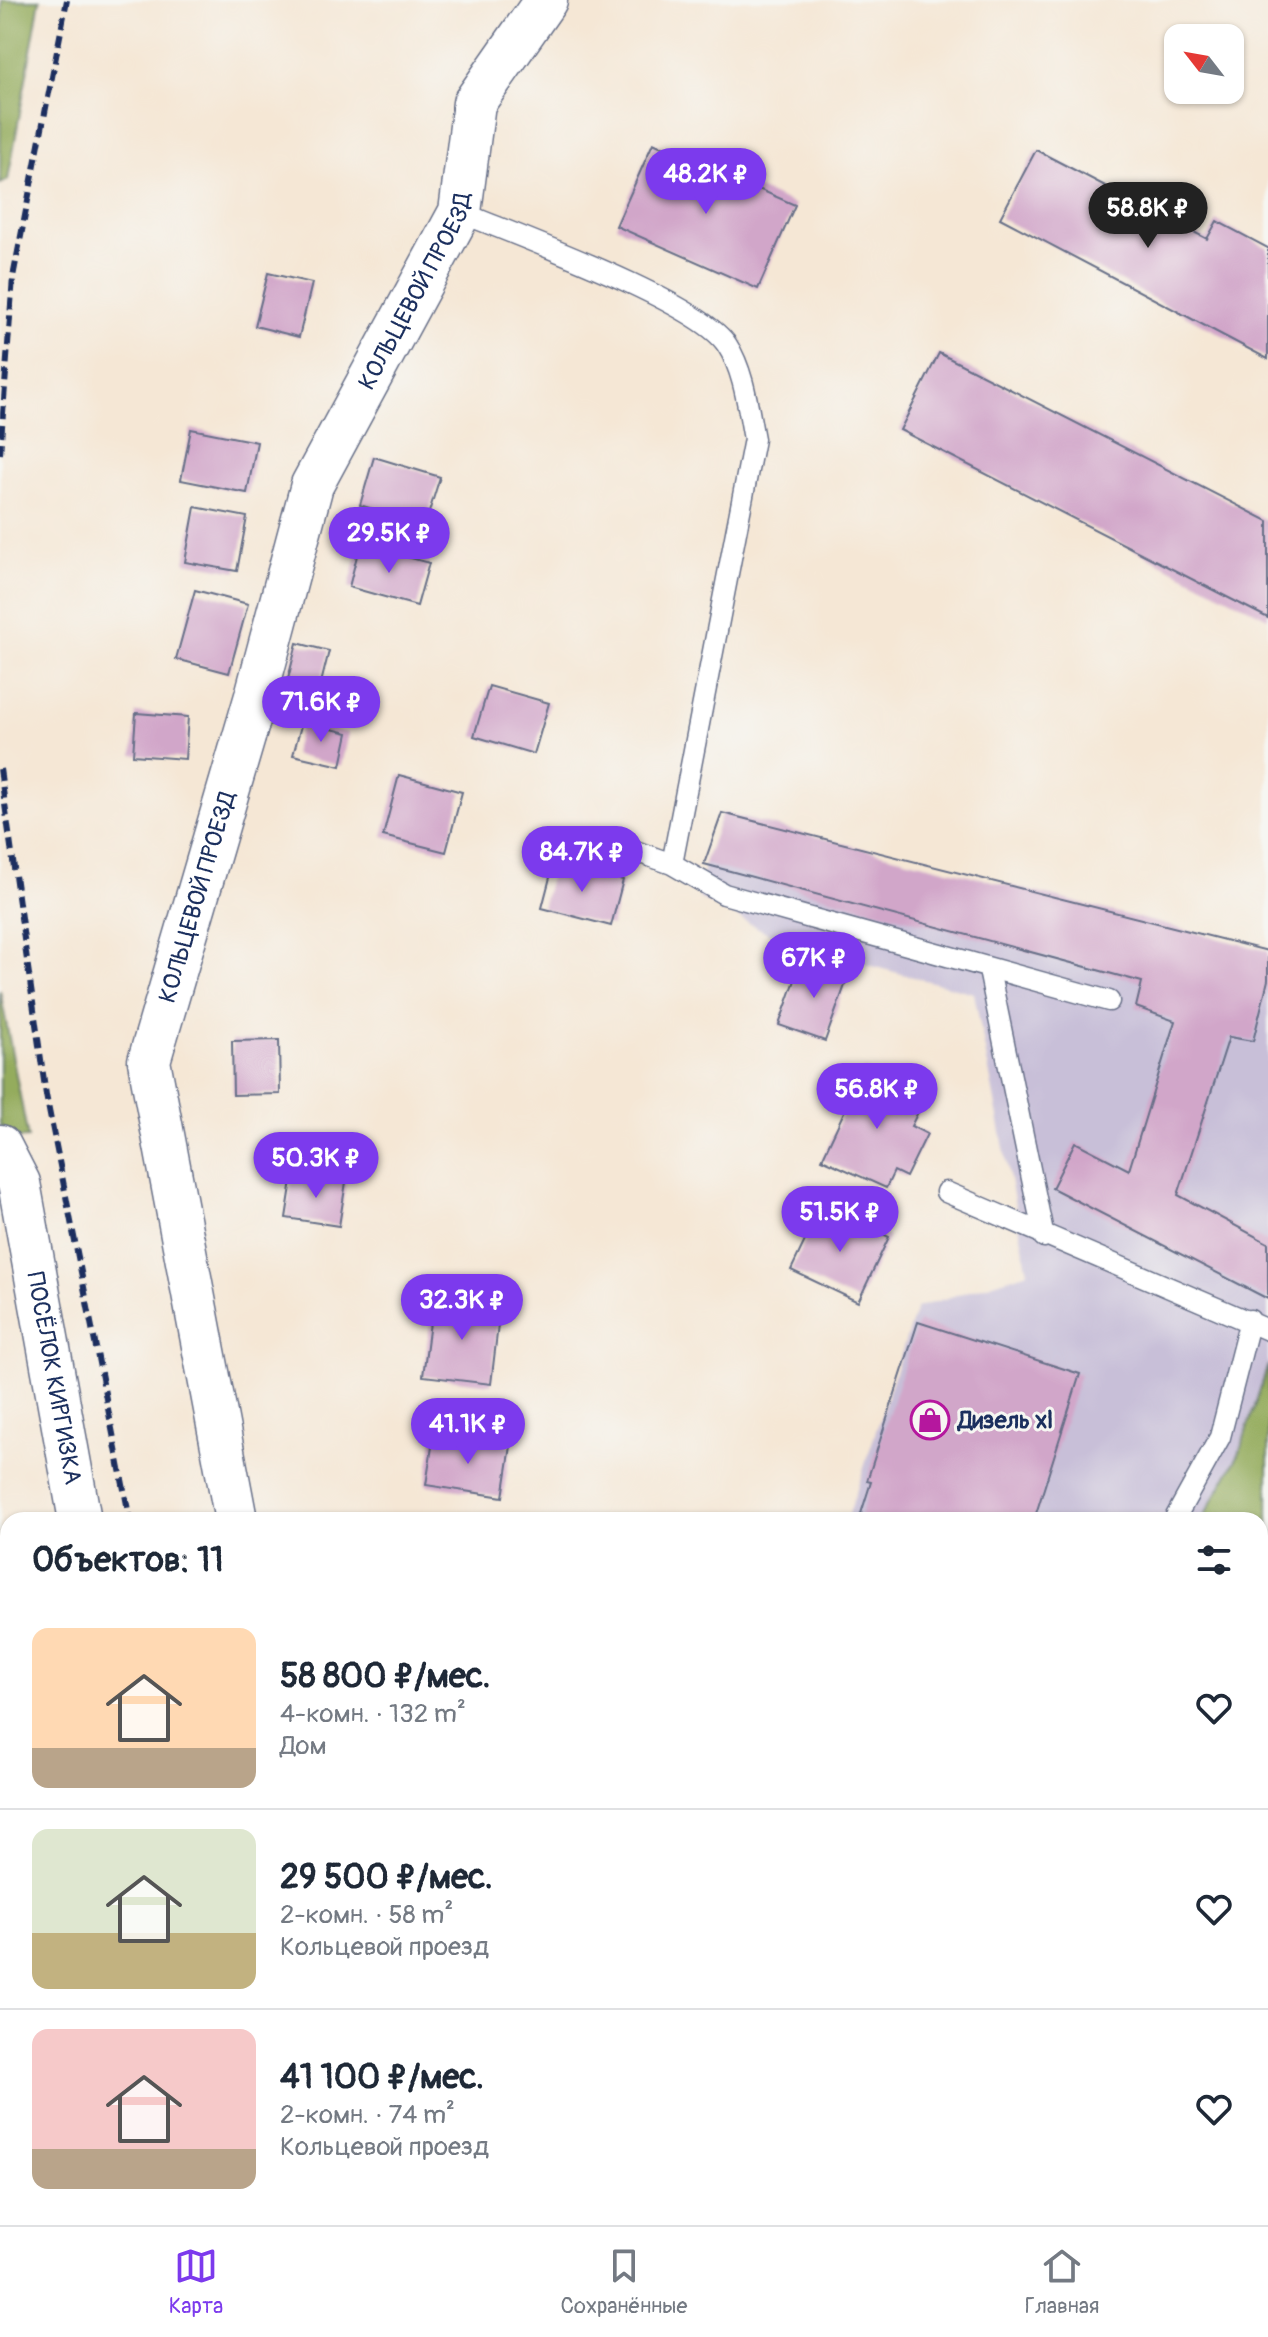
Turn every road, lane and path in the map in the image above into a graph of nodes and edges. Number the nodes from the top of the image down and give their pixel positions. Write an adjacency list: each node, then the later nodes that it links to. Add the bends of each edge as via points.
1 (546, 0): 2 (street, КОЛЬЦЕВОЙ ПРОЕЗД, via 474,103)
2 (460, 212): 4 (lane, via 682,307 726,343 743,383 754,439); 12 (street, КОЛЬЦЕВОЙ ПРОЕЗД, via 312,485 149,1061)
3 (607, 841): 4 (lane)
4 (672, 864): 5 (lane, via 724,894)
5 (989, 970): 6 (lane); 9 (lane)
6 (1109, 1001)
7 (0, 1146): 11 (street, ПОСЁЛОК КИРГИЗКА, via 19,1183)
8 (946, 1192): 9 (lane)
9 (1044, 1237): 10 (lane)
10 (1259, 1325): 13 (lane, via 1220,1437)
11 (79, 1512)
12 (234, 1512)
13 (1178, 1512)

